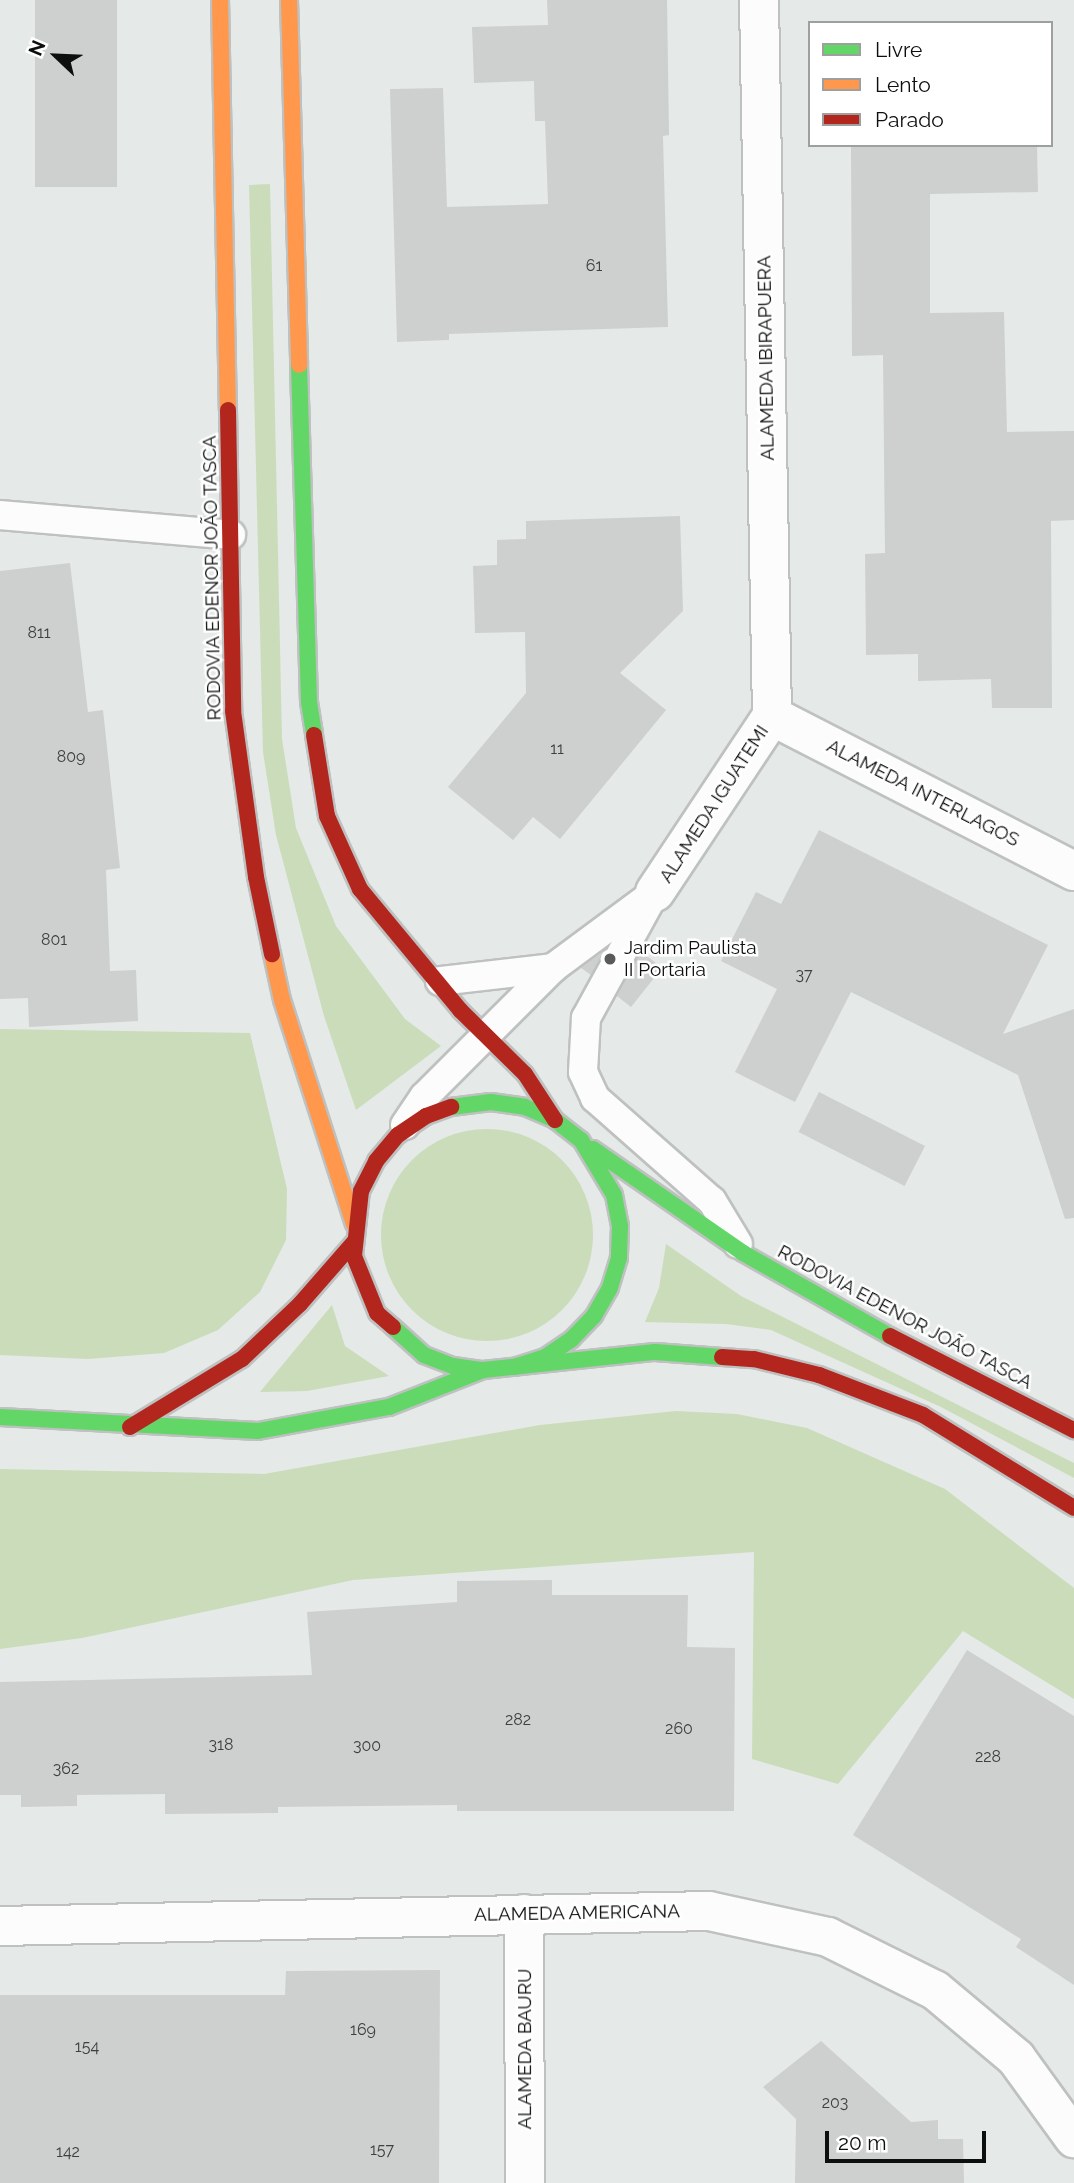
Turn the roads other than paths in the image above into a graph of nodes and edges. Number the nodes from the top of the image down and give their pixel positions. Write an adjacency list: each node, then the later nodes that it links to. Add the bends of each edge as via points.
1 (220, 0): 5 (main road, RODOVIA EDENOR JOÃO TASCA)
2 (289, 0): 10 (main road, via 309,702 327,816 360,889)
3 (759, 0): 6 (street, ALAMEDA IBIRAPUERA)
4 (0, 515): 5 (lane)
5 (231, 535): 15 (main road, RODOVIA EDENOR JOÃO TASCA, via 233,711 256,877 282,1000)
6 (772, 716): 7 (street, ALAMEDA INTERLAGOS); 8 (street, ALAMEDA IGUATEMI)
7 (1074, 870)
8 (655, 892): 9 (lane); 17 (lane, via 586,1018 583,1072 595,1098 712,1201)
9 (553, 968): 10 (lane); 11 (lane)
10 (440, 981): 11 (main road)
11 (485, 1037): 12 (main road, via 526,1074); 13 (lane, via 425,1097)
12 (555, 1120): 13 (main road, via 525,1107 491,1102 458,1105 426,1116); 14 (main road, RODOVIA EDENOR JOÃO TASCA)
13 (398, 1135): 15 (main road, via 371,1171)
14 (581, 1140): 17 (main road, RODOVIA EDENOR JOÃO TASCA); 18 (main road, via 614,1195 620,1226 619,1258 594,1316 572,1339 545,1357)
15 (354, 1224): 16 (main road)
16 (354, 1242): 19 (main road, via 363,1286 377,1313 398,1337 443,1362); 21 (main road, via 329,1274 243,1359)
17 (743, 1253): 22 (main road, RODOVIA EDENOR JOÃO TASCA, via 866,1324)
18 (515, 1367): 19 (main road); 23 (main road, via 655,1352 754,1359 818,1375 923,1415)
19 (483, 1370): 21 (main road, via 389,1406 258,1431)
20 (0, 1418): 21 (main road)
21 (130, 1427)
22 (1074, 1430)
23 (1074, 1508)
24 (524, 1914): 25 (street, ALAMEDA AMERICANA); 26 (street, ALAMEDA AMERICANA, via 709,1911 828,1937 935,1990 1016,2057); 27 (street, ALAMEDA BAURU)
25 (0, 1927)
26 (1074, 2138)
27 (525, 2183)

